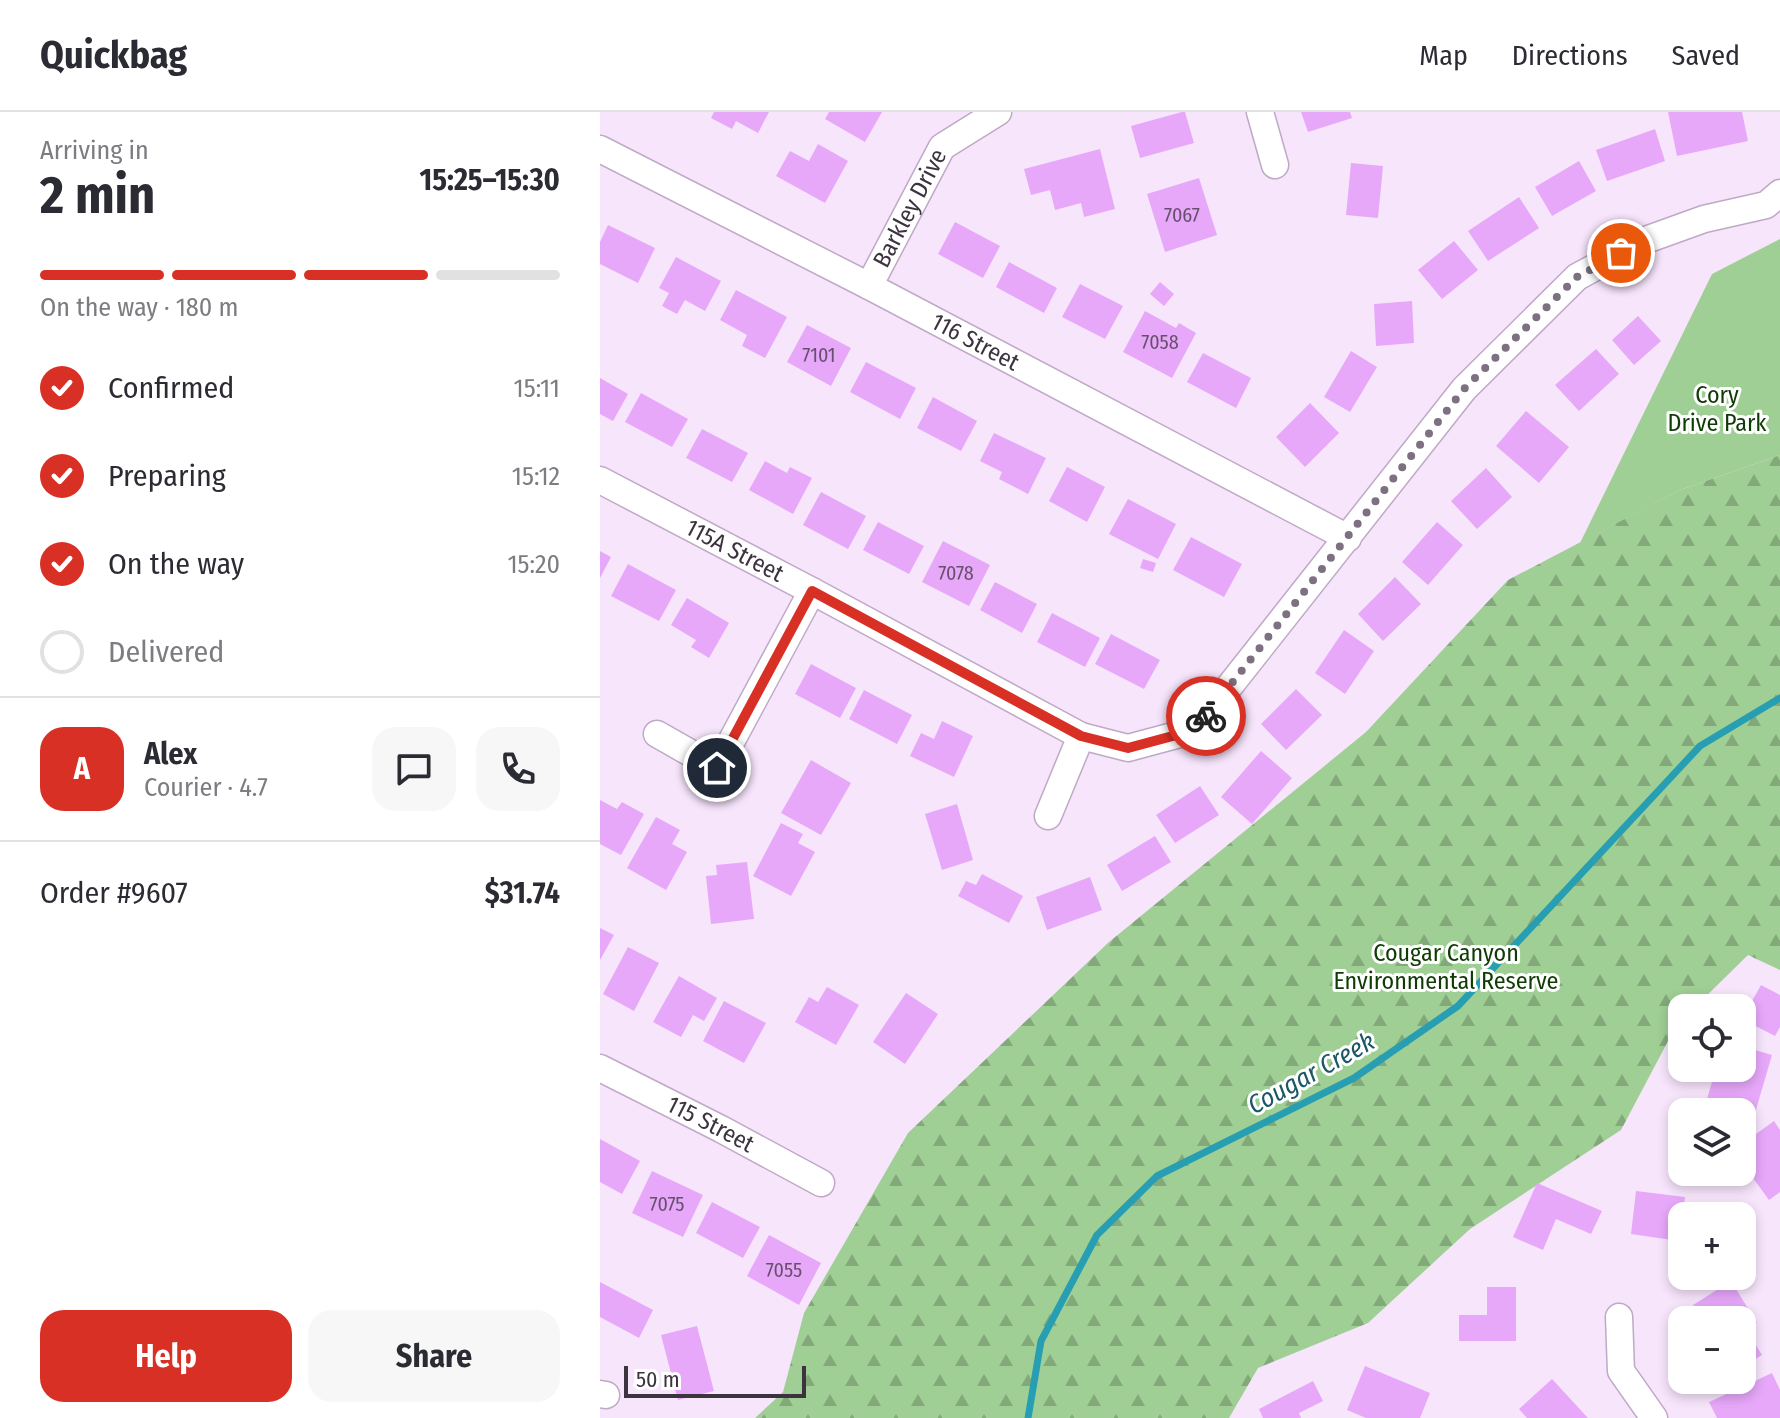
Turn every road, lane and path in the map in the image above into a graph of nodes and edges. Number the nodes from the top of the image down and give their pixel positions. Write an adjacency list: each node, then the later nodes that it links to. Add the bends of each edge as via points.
1 (998, 112): 6 (street, Barkley Drive, via 942,147)
2 (1260, 112): 4 (street)
3 (600, 149): 6 (street, 116 Street)
4 (1275, 165)
5 (1780, 193): 8 (street, via 1766,205 1643,241 1577,277 1464,389)
6 (869, 286): 8 (street, 116 Street)
7 (600, 480): 9 (street, 115A Street)
8 (1348, 538): 11 (street, 115A Street, via 1195,730 1128,748)
9 (812, 591): 10 (street, via 717,768); 11 (street, 115A Street)
10 (657, 734)
11 (1081, 736): 12 (street)
12 (1048, 816)
13 (600, 1068): 14 (street, 115 Street)
14 (821, 1183)
15 (1619, 1317): 16 (street, via 1621,1371)
16 (1654, 1418)

